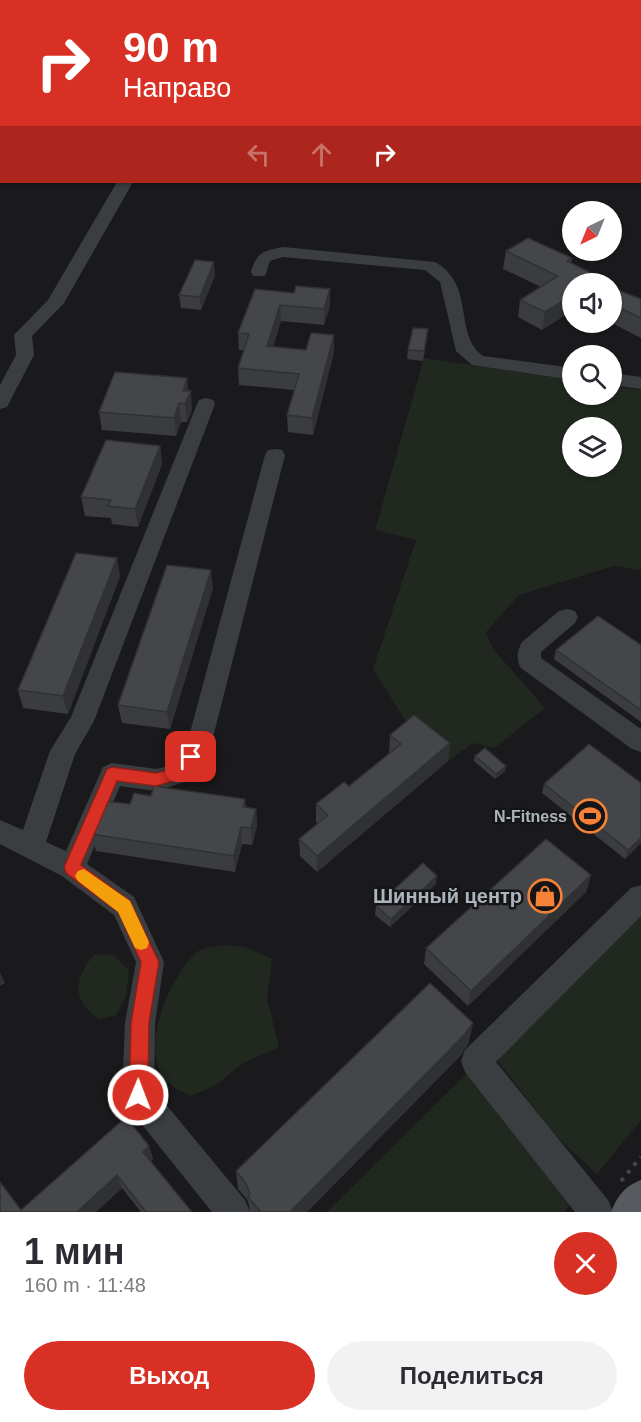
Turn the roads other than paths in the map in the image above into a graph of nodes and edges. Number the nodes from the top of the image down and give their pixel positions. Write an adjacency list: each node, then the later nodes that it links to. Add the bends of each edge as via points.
1 (124, 183): 6 (street, via 55,303 23,335 26,355)
2 (259, 272): 3 (street, via 264,259 283,252 429,265 448,281 465,351 478,361)
3 (562, 372)
4 (622, 380): 5 (street)
5 (641, 383)
6 (0, 403)
7 (206, 404): 12 (street, via 82,721 63,751)
8 (275, 455): 13 (street, via 200,741 182,773 156,780 112,774)
9 (567, 617): 10 (street, via 530,648 529,662)
10 (641, 742)
11 (0, 831): 12 (street)
12 (31, 847): 13 (street)
13 (72, 867): 16 (street, via 124,906 150,962 140,1023 138,1095)
14 (641, 897): 17 (street, via 476,1061)
15 (641, 1201): 18 (main road)
16 (232, 1212)
17 (596, 1212)
18 (632, 1212)

